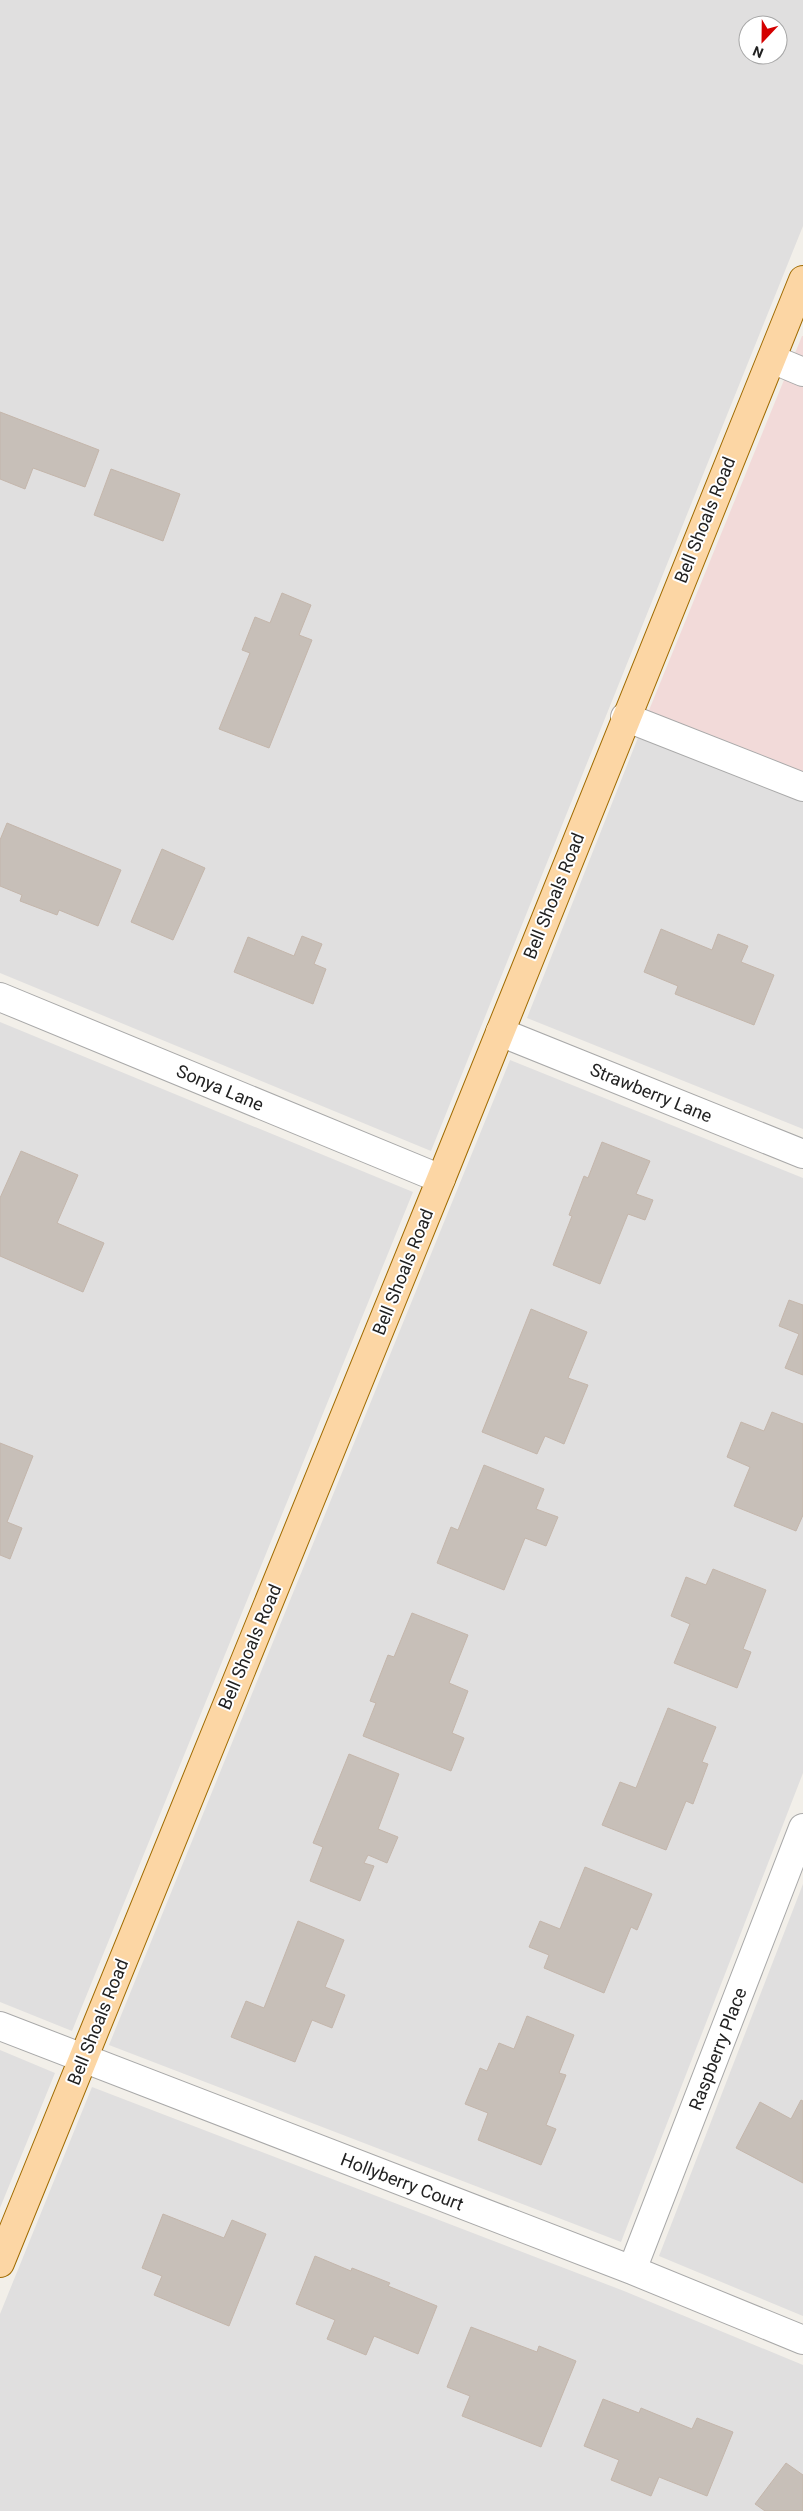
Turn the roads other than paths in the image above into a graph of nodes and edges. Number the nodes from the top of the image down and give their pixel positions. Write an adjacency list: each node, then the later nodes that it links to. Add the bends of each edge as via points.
1 (803, 280): 2 (main road, Bell Shoals Road)
2 (772, 359): 3 (street); 4 (main road, Bell Shoals Road)
3 (803, 372)
4 (625, 717): 5 (street); 7 (main road, Bell Shoals Road)
5 (803, 787)
6 (0, 997): 9 (street, Sonya Lane)
7 (500, 1032): 8 (street, Strawberry Lane); 9 (main road, Bell Shoals Road)
8 (803, 1154)
9 (441, 1179): 12 (main road, Bell Shoals Road)
10 (803, 1828): 14 (street, Raspberry Place)
11 (0, 2026): 12 (street, Hollyberry Court)
12 (83, 2060): 13 (main road, Bell Shoals Road); 14 (street, Hollyberry Court)
13 (0, 2263)
14 (632, 2270): 15 (street, Hollyberry Court)
15 (803, 2340)

